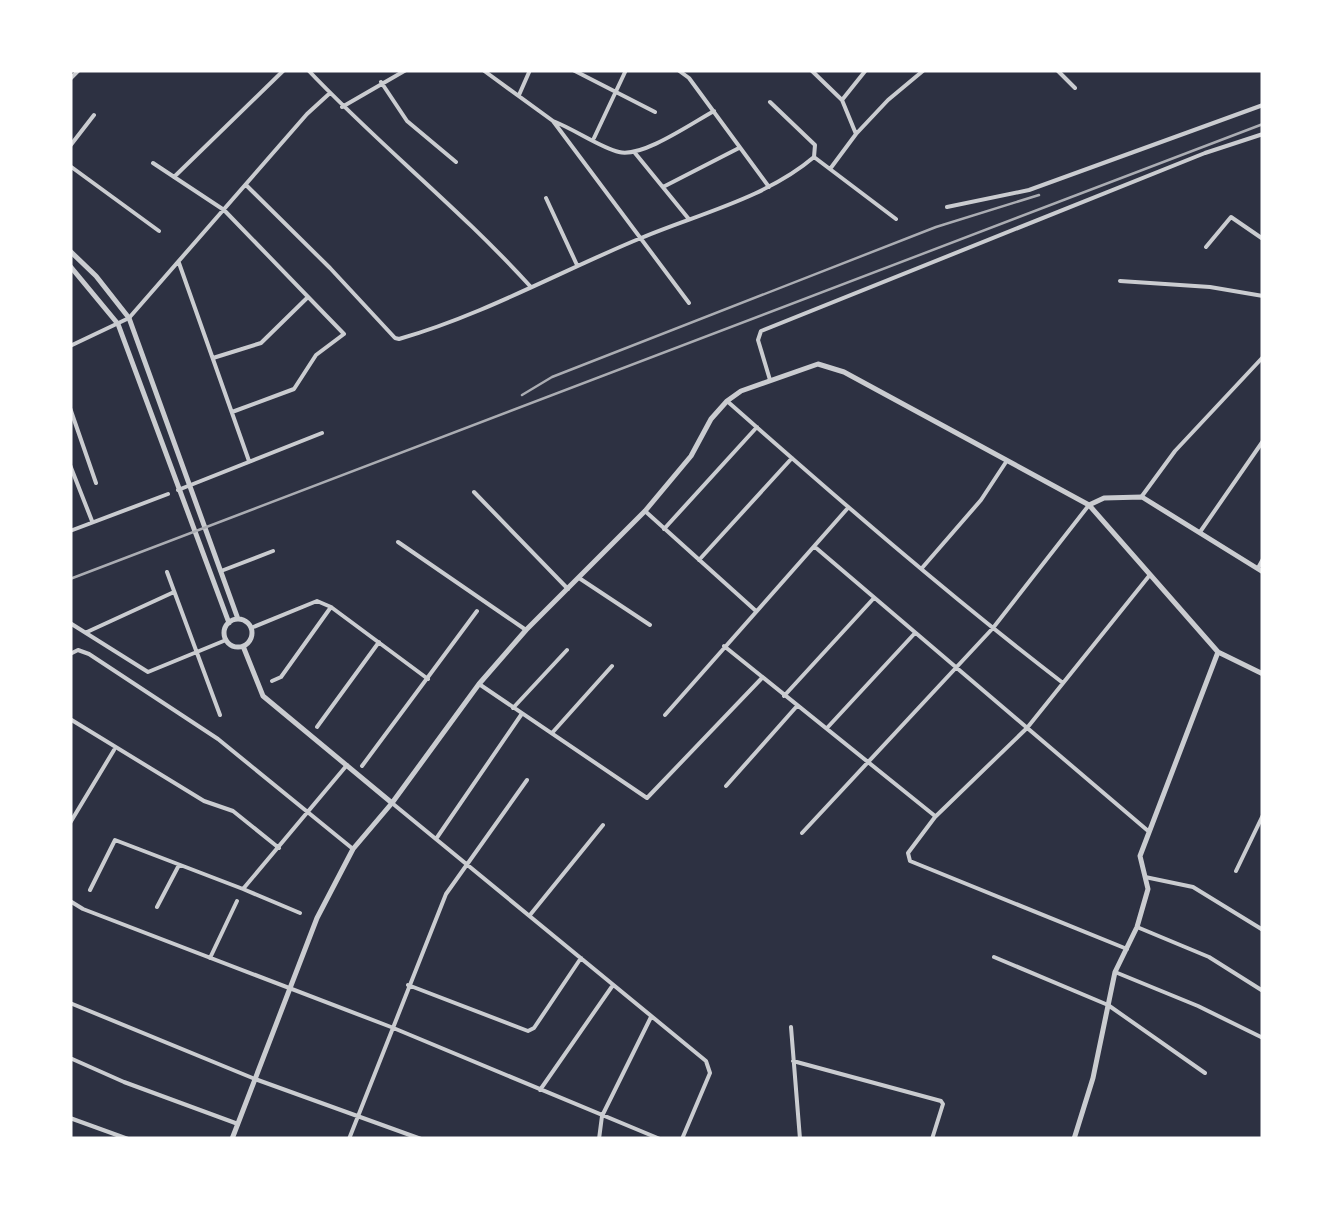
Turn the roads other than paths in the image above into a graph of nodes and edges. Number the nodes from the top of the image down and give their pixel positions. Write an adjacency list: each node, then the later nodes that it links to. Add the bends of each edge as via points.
1 (79, 70): 14 (street)
2 (284, 70): 39 (street)
3 (308, 70): 18 (street)
4 (406, 70): 15 (street)
5 (483, 70): 19 (street)
6 (530, 70): 19 (street)
7 (573, 70): 17 (street)
8 (626, 70): 17 (street)
9 (678, 70): 25 (street)
10 (811, 70): 20 (street)
11 (866, 70): 20 (street)
12 (924, 70): 28 (street)
13 (1057, 70): 16 (street)
14 (70, 79)
15 (381, 82): 23 (street); 35 (street, via 407,121)
16 (1075, 88)
17 (616, 92): 24 (street); 30 (street)
18 (330, 93): 23 (street); 40 (street)
19 (519, 95): 27 (street)
20 (842, 100): 28 (street)
21 (770, 102): 34 (street, via 816,145)
22 (1263, 105): 44 (street, via 1029,190)
23 (342, 106): 58 (street, via 482,232)
24 (655, 112)
25 (714, 112): 32 (street); 33 (street)
26 (94, 115): 31 (street)
27 (553, 121): 30 (street); 49 (street)
28 (856, 134): 38 (street)
29 (1263, 134): 67 (street, via 761,332)
30 (594, 139): 33 (street, via 617,152)
31 (70, 146)
32 (740, 148): 41 (street); 42 (street)
33 (636, 153): 41 (street)
34 (814, 157): 38 (street); 42 (street)
35 (456, 162)
36 (153, 163): 39 (street)
37 (70, 166): 48 (street)
38 (830, 169): 47 (street)
39 (174, 177): 45 (street)
40 (246, 185): 45 (street); 58 (street, via 394,338)
41 (663, 187): 46 (street)
42 (769, 187): 46 (street)
43 (546, 198): 55 (street)
44 (947, 208)
45 (224, 210): 53 (street); 60 (street)
46 (688, 218): 49 (street)
47 (896, 219)
48 (158, 231)
49 (639, 238): 55 (street); 61 (street)
50 (1263, 238): 51 (street, via 1231,217)
51 (1206, 248)
52 (70, 250): 54 (street)
53 (178, 261): 62 (street); 66 (street)
54 (84, 264): 56 (street); 62 (street)
55 (577, 265): 58 (street)
56 (72, 269): 63 (street)
57 (1120, 281): 59 (street)
58 (531, 286)
59 (1263, 296)
60 (308, 297): 66 (street, via 261,343); 70 (street, via 343,336 316,356 294,389)
61 (689, 303)
62 (128, 318): 63 (street); 79 (street)
63 (118, 324): 64 (street); 80 (street)
64 (70, 346)
65 (1263, 357): 83 (street, via 1175,451)
66 (214, 358): 70 (street)
67 (771, 381): 68 (street); 76 (street, via 818,364 844,372)
68 (728, 401): 71 (street); 86 (street)
69 (70, 408): 78 (street)
70 (232, 412): 75 (street)
71 (757, 427): 74 (street); 88 (street)
72 (322, 433): 75 (street)
73 (1263, 440): 90 (street)
74 (792, 458): 85 (street); 95 (street)
75 (249, 461): 79 (street)
76 (1007, 461): 84 (street); 96 (street)
77 (70, 465): 87 (street)
78 (96, 483)
79 (188, 486): 80 (street); 98 (street)
80 (178, 490): 109 (street)
81 (474, 492): 102 (street)
82 (168, 494): 87 (street)
83 (1142, 497): 84 (street); 90 (street)
84 (1088, 505): 100 (street); 113 (street)
85 (848, 507): 92 (street); 96 (street)
86 (645, 512): 88 (street); 101 (street)
87 (93, 523): 89 (street)
88 (664, 529): 95 (street)
89 (70, 532)
90 (1200, 532): 97 (street)
91 (398, 542): 114 (street)
92 (814, 547): 104 (street); 107 (street)
93 (273, 551): 98 (street)
94 (1263, 559): 97 (street)
95 (699, 560): 107 (street)
96 (922, 568): 113 (street)
97 (1260, 570)
98 (220, 571): 108 (street)
99 (166, 572): 103 (street)
100 (1150, 574): 123 (street); 131 (street)
101 (578, 578): 102 (street); 111 (street)
102 (568, 588): 114 (street)
103 (174, 592): 115 (street); 122 (street)
104 (874, 598): 116 (street); 133 (street)
105 (331, 607): 112 (street, via 312,602); 118 (street); 130 (street, via 282,677)
106 (477, 611): 128 (street)
107 (756, 611): 120 (street)
108 (238, 619): 109 (street); 112 (street)
109 (229, 623): 117 (street)
110 (70, 624): 115 (street)
111 (650, 625)
112 (251, 628): 119 (street)
113 (992, 628): 126 (street); 131 (street)
114 (526, 630): 132 (street)
115 (85, 633): 122 (street, via 148,672)
116 (916, 633): 126 (street); 142 (street)
117 (226, 640): 119 (street); 122 (street)
118 (378, 642): 128 (street); 140 (street)
119 (244, 646): 146 (street, via 263,696)
120 (724, 646): 129 (street); 138 (street)
121 (567, 650): 135 (street)
122 (196, 652): 136 (street)
123 (1218, 652): 127 (street); 156 (street)
124 (70, 654): 151 (street, via 89,654 218,739)
125 (612, 666): 143 (street)
126 (956, 667): 141 (street); 145 (street)
127 (1263, 674)
128 (428, 678): 147 (street)
129 (762, 678): 133 (street); 143 (street, via 647,798)
130 (272, 681)
131 (1064, 683): 141 (street)
132 (480, 684): 135 (street); 150 (street)
133 (784, 696): 134 (street)
134 (797, 706): 142 (street); 149 (street)
135 (514, 708): 137 (street)
136 (220, 715)
137 (522, 715): 143 (street); 158 (street)
138 (665, 715)
139 (70, 719): 144 (street)
140 (317, 727)
141 (1027, 728): 153 (street); 156 (street)
142 (825, 730): 145 (street)
143 (552, 734)
144 (115, 749): 154 (street); 159 (street, via 204,802 234,810)
145 (865, 763): 153 (street); 157 (street)
146 (347, 765): 150 (street); 151 (street)
147 (362, 766)
148 (527, 780): 162 (street)
149 (726, 786)
150 (392, 803): 158 (street); 160 (street)
151 (309, 812): 159 (street); 160 (street)
152 (1263, 814): 163 (street)
153 (935, 817): 174 (street, via 908,853 910,861)
154 (70, 822)
155 (603, 826): 171 (street)
156 (1147, 830): 164 (street, via 1140,856)
157 (802, 833)
158 (436, 839): 162 (street)
159 (279, 848): 165 (street)
160 (353, 848): 181 (street)
161 (180, 864): 165 (street); 166 (street, via 115,840); 169 (street)
162 (467, 865): 171 (street); 179 (street, via 446,894)
163 (1236, 872)
164 (1145, 877): 172 (street); 173 (street, via 1193,887)
165 (244, 889): 170 (street)
166 (90, 890)
167 (70, 901): 175 (street)
168 (238, 902): 175 (street)
169 (157, 907)
170 (300, 913)
171 (529, 916): 176 (street)
172 (1137, 927): 174 (street); 182 (street, via 1209,958)
173 (1263, 930)
174 (1127, 948): 178 (street)
175 (210, 958): 181 (street)
176 (581, 958): 179 (street, via 528,1030); 180 (street)
177 (994, 958): 184 (street)
178 (1115, 972): 184 (street); 188 (street)
179 (408, 985): 186 (street)
180 (613, 985): 185 (street); 193 (street)
181 (289, 988): 186 (street); 192 (street)
182 (1263, 992)
183 (70, 1003): 192 (street)
184 (1108, 1005): 191 (street); 207 (street)
185 (651, 1017): 195 (street); 204 (street, via 709,1066)
186 (391, 1027): 193 (street); 194 (street)
187 (791, 1027): 190 (street)
188 (1263, 1038)
189 (70, 1058): 197 (street)
190 (793, 1062): 205 (street); 206 (street, via 940,1101)
191 (1205, 1073)
192 (255, 1079): 194 (street); 197 (street)
193 (540, 1090): 195 (street)
194 (358, 1115): 200 (street); 201 (street)
195 (602, 1116): 202 (street); 203 (street)
196 (70, 1118): 198 (street)
197 (238, 1124): 199 (street)
198 (128, 1139)
199 (232, 1139)
200 (349, 1139)
201 (421, 1139)
202 (599, 1139)
203 (660, 1139)
204 (682, 1139)
205 (800, 1139)
206 (932, 1139)
207 (1074, 1139)

